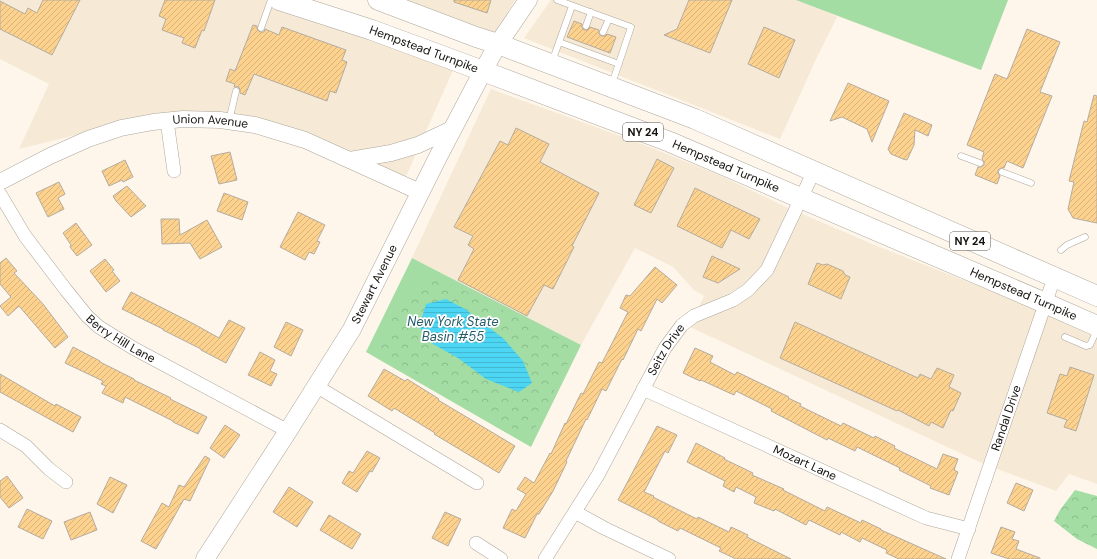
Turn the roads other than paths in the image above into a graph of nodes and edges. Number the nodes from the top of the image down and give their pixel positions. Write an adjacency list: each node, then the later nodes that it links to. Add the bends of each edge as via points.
1 (271, 0): 10 (lane)
2 (279, 0): 20 (main road, Hempstead Turnpike / NY 24, via 372,30)
3 (378, 0): 14 (main road, NY 24)
4 (528, 0): 14 (main road, Stewart Avenue)
5 (558, 0): 6 (lane)
6 (572, 6): 7 (lane); 12 (lane)
7 (591, 12): 8 (lane); 9 (lane)
8 (608, 19): 11 (lane); 19 (lane, via 631,27)
9 (586, 26)
10 (261, 28)
11 (603, 32)
12 (559, 42): 16 (lane); 18 (lane)
13 (581, 42): 16 (lane)
14 (498, 44): 18 (main road, NY 24); 20 (main road, Stewart Avenue)
15 (598, 48): 17 (lane)
16 (578, 49): 17 (lane)
17 (596, 55): 19 (lane)
18 (551, 64): 21 (main road, NY 24)
19 (619, 64): 21 (lane)
20 (483, 71): 25 (main road, Stewart Avenue); 36 (main road, Hempstead Turnpike / NY 24, via 670,142)
21 (611, 87): 30 (main road, NY 24, via 695,119)
22 (236, 92): 24 (lane)
23 (167, 121): 24 (street, Union Avenue); 29 (street); 32 (street, Union Avenue, via 121,128 88,139)
24 (229, 121): 27 (street, Union Avenue, via 255,125 305,140)
25 (452, 129): 27 (street, via 391,154); 34 (main road, Stewart Avenue)
26 (961, 156): 28 (lane)
27 (350, 160): 34 (street, Union Avenue)
28 (980, 163)
29 (174, 171)
30 (814, 171): 36 (street, Seitz Drive); 39 (main road, NY 24)
31 (1002, 172): 33 (lane)
32 (0, 182)
33 (1031, 183)
34 (420, 192): 45 (main road, Stewart Avenue, via 352,329)
35 (0, 194): 48 (street, Berry Hill Lane, via 25,236 87,316 99,327 133,348)
36 (801, 198): 41 (main road, Hempstead Turnpike / NY 24); 46 (street, Seitz Drive, via 767,270 748,290 733,300 694,316 682,325 665,348)
37 (1085, 237): 38 (lane)
38 (1061, 250)
39 (1054, 278): 40 (main road, NY 24); 41 (street, Randal Drive)
40 (1097, 296)
41 (1045, 303): 42 (main road, Hempstead Turnpike / NY 24); 52 (street, Randal Drive)
42 (1097, 326)
43 (1097, 330): 44 (lane, via 1088,346)
44 (1065, 337)
45 (316, 386): 48 (main road, Stewart Avenue); 50 (street)
46 (643, 389): 51 (street, Seitz Drive); 52 (street, Mozart Lane, via 926,518)
47 (0, 430): 49 (street, via 26,446)
48 (288, 431): 54 (main road, Stewart Avenue)
49 (66, 482)
50 (476, 483)
51 (576, 512): 56 (street, Seitz Drive); 57 (street)
52 (969, 529): 58 (street, Randal Drive)
53 (476, 543): 55 (street)
54 (205, 559)
55 (501, 559)
56 (545, 559)
57 (669, 559)
58 (958, 559)

